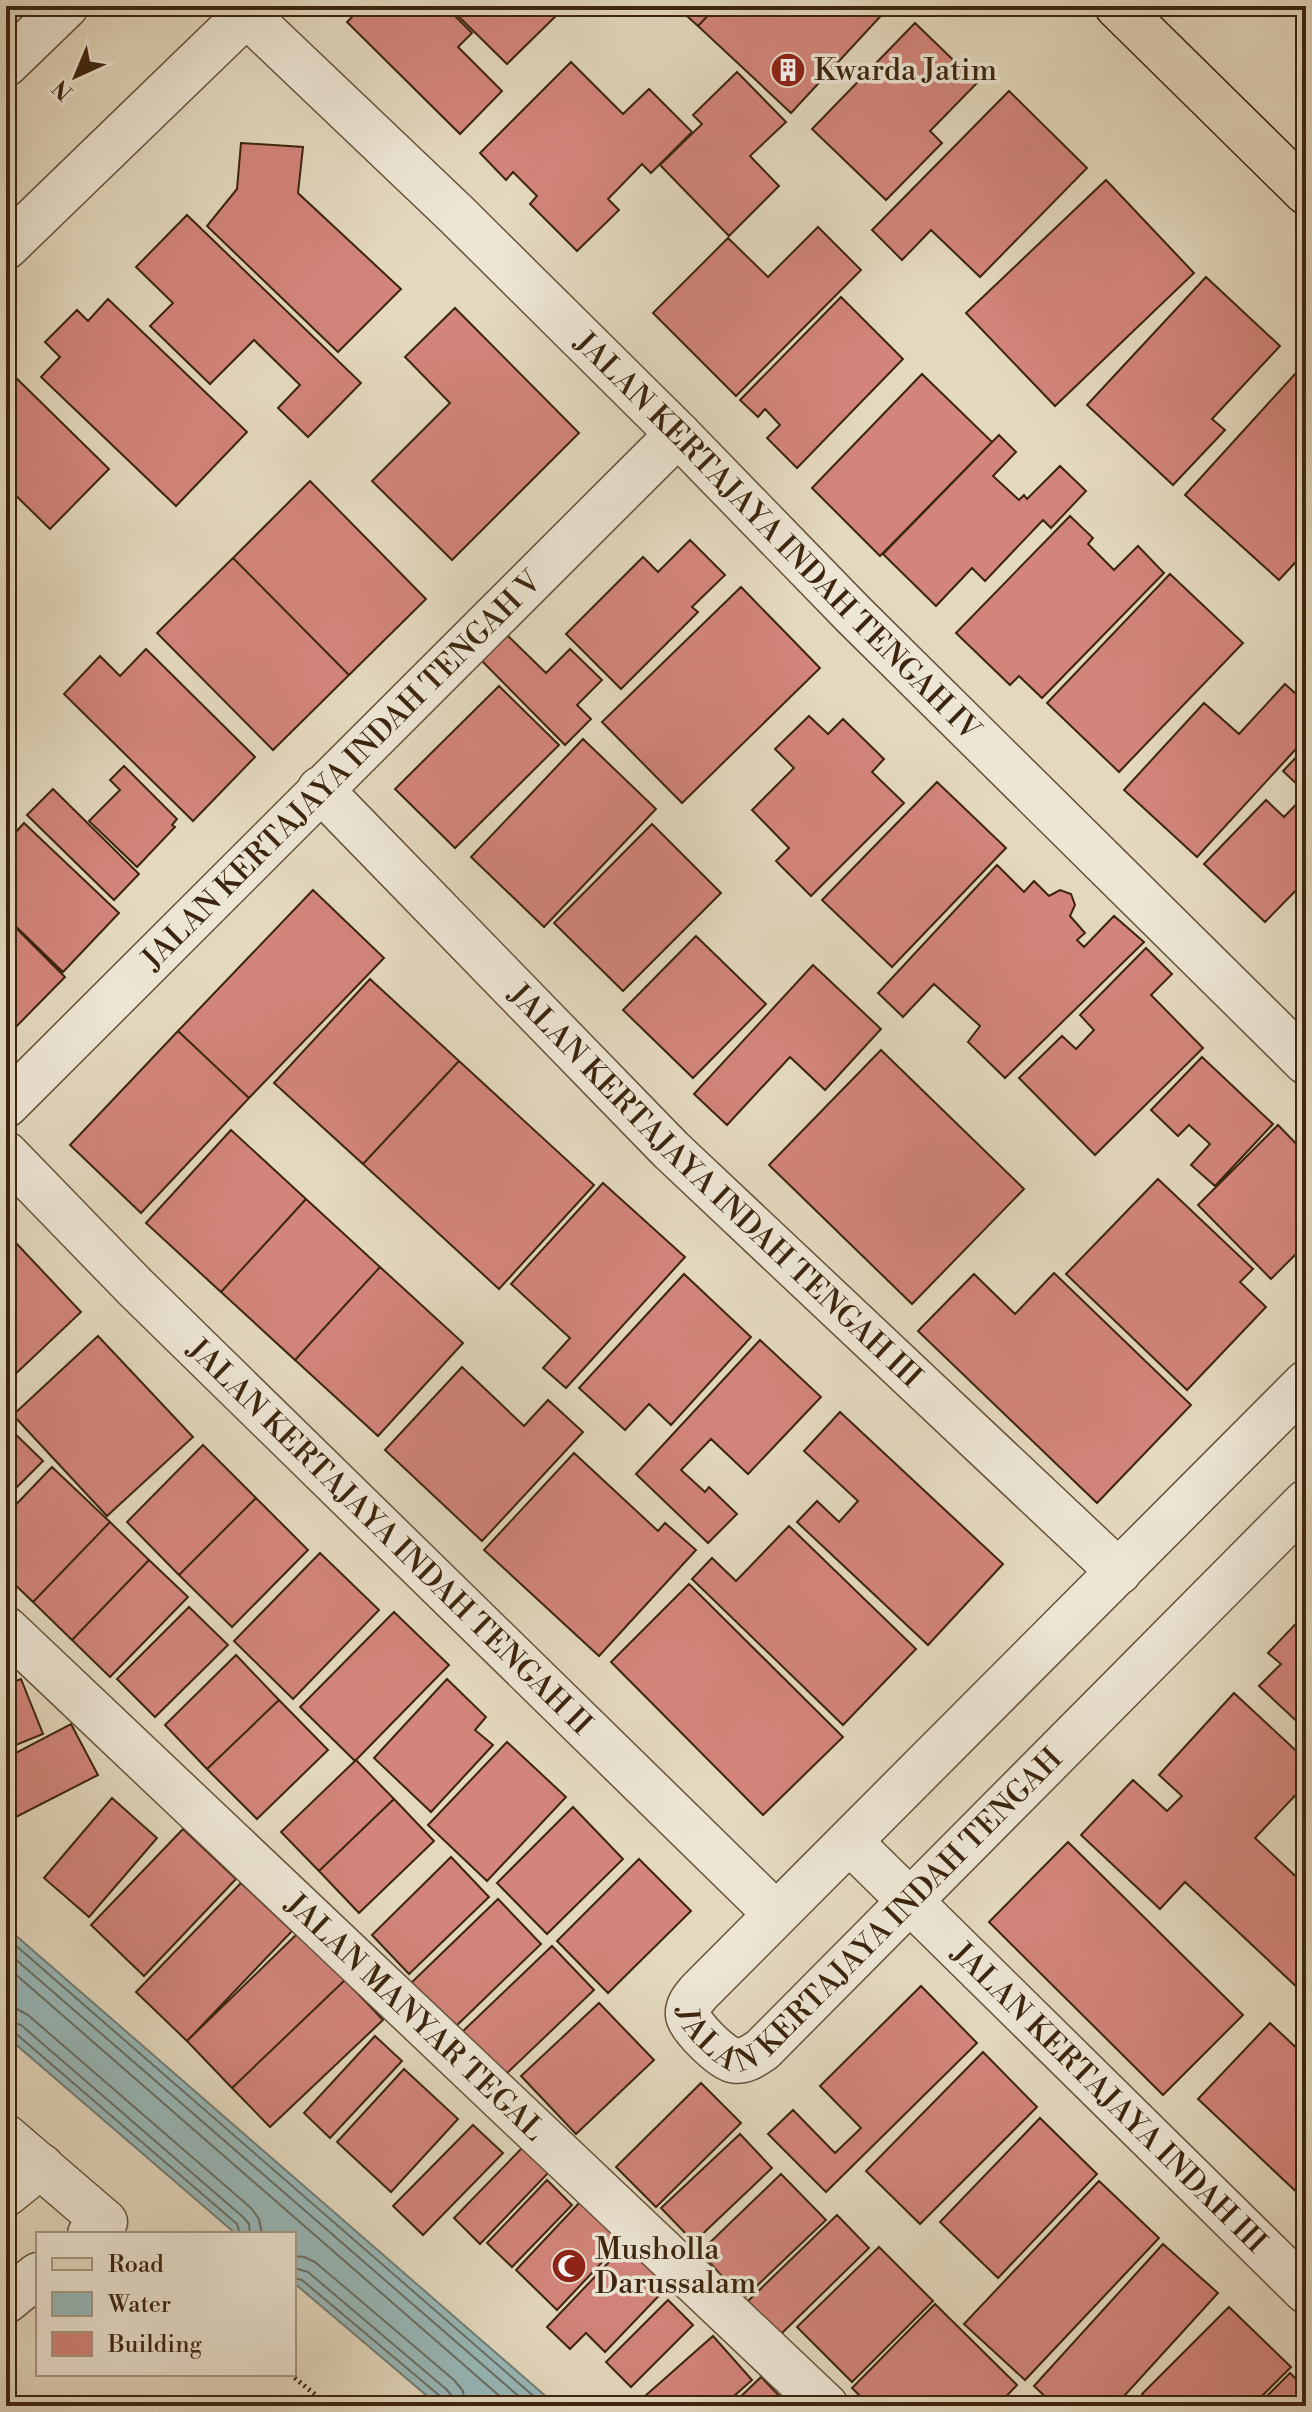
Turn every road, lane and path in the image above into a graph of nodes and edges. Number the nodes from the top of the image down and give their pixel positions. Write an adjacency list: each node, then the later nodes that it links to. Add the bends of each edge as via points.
1 (66, 6): 4 (street)
2 (1117, 6): 5 (main road)
3 (251, 10): 6 (street); 7 (street, JALAN KERTAJAYA INDAH TENGAH IV)
4 (6, 64)
5 (1306, 192)
6 (6, 247)
7 (678, 434): 8 (street, JALAN KERTAJAYA INDAH TENGAH V); 9 (street, JALAN KERTAJAYA INDAH TENGAH IV)
8 (320, 789): 10 (street, JALAN KERTAJAYA INDAH TENGAH V); 14 (street, JALAN KERTAJAYA INDAH TENGAH III, via 671,1150)
9 (1306, 1062)
10 (6, 1105)
11 (6, 1154): 18 (street, JALAN KERTAJAYA INDAH TENGAH II, via 157,1309)
12 (1306, 1383): 14 (street, JALAN KERTAJAYA INDAH TENGAH)
13 (1306, 1502): 17 (street, JALAN KERTAJAYA INDAH TENGAH)
14 (1119, 1572): 16 (street, JALAN KERTAJAYA INDAH TENGAH)
15 (6, 1629): 28 (street, JALAN MANYAR TEGAL)
16 (850, 1842): 17 (street, JALAN KERTAJAYA INDAH III); 18 (street, JALAN KERTAJAYA INDAH TENGAH)
17 (912, 1902): 18 (street, JALAN KERTAJAYA INDAH TENGAH, via 762,2050 734,2061 690,2022 690,2004); 24 (street, JALAN KERTAJAYA INDAH III)
18 (776, 1914)
19 (6, 2137): 20 (street)
20 (41, 2166): 21 (street); 22 (street)
21 (6, 2194)
22 (97, 2228)
23 (36, 2277): 25 (street)
24 (1306, 2291)
25 (6, 2301)
26 (292, 2376): 27 (path)
27 (329, 2406)
28 (826, 2406)

